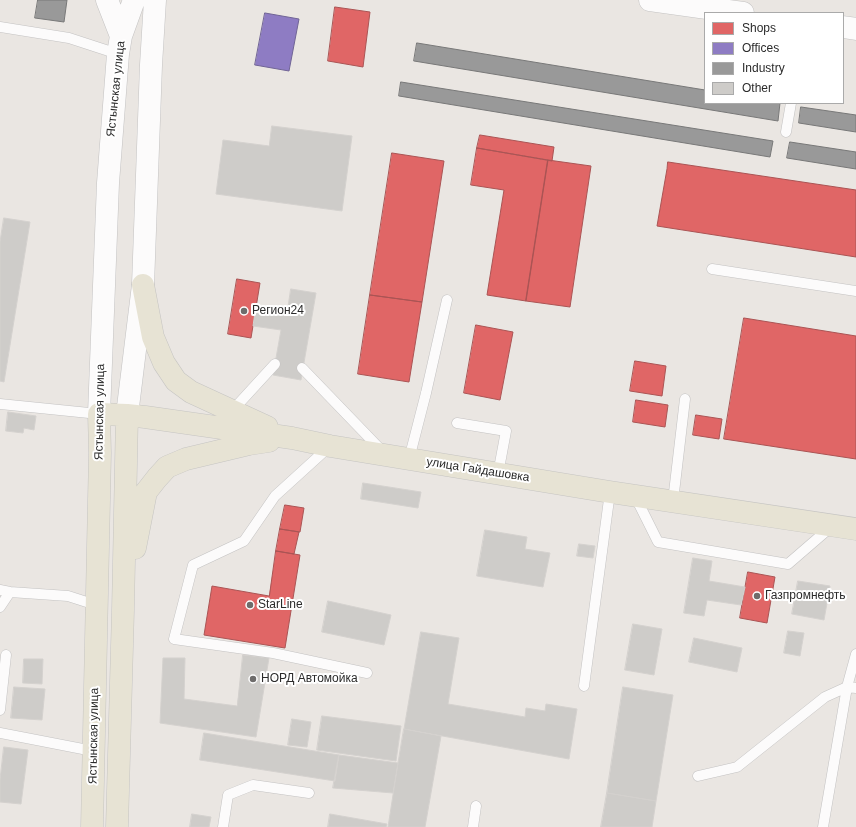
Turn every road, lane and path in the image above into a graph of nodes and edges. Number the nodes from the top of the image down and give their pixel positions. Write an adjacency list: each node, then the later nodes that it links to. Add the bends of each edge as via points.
1 (107, 0): 10 (main road)
2 (134, 0): 10 (main road, Ястынская улица)
3 (155, 0): 14 (main road, Ястынская улица)
4 (650, 0): 5 (main road)
5 (715, 5): 6 (main road)
6 (740, 12)
7 (0, 27): 10 (lane)
8 (844, 27): 9 (main road)
9 (856, 29)
10 (120, 45): 22 (main road, Ястынская улица, via 108,183)
11 (791, 104): 12 (lane)
12 (786, 132)
13 (712, 269): 15 (lane)
14 (143, 285): 21 (main road, via 154,337 164,363 176,381 191,392); 23 (main road, Ястынская улица)
15 (856, 291)
16 (447, 300): 28 (lane)
17 (275, 364): 21 (lane)
18 (302, 368): 27 (lane)
19 (685, 399): 32 (lane)
20 (0, 404): 22 (lane)
21 (232, 411): 25 (main road)
22 (99, 414): 23 (main road, улица Гайдашовка); 36 (main road, Ястынская улица)
23 (127, 415): 25 (main road, улица Гайдашовка); 38 (main road, Ястынская улица)
24 (457, 423): 29 (lane, via 506,431)
25 (292, 438): 26 (main road, улица Гайдашовка); 38 (main road, via 249,444 186,458 167,467 146,492)
26 (330, 446): 27 (main road, улица Гайдашовка); 41 (lane, via 275,496 244,541 193,565 174,639 273,653)
27 (386, 455): 28 (main road, улица Гайдашовка)
28 (409, 459): 29 (main road, улица Гайдашовка)
29 (498, 474): 30 (main road, улица Гайдашовка)
30 (610, 492): 31 (main road, улица Гайдашовка); 42 (lane)
31 (635, 496): 32 (main road, улица Гайдашовка); 33 (lane, via 658,542 788,564)
32 (673, 501): 33 (main road, улица Гайдашовка)
33 (833, 525): 34 (main road, улица Гайдашовка)
34 (856, 529)
35 (5, 591): 36 (lane, via 68,596); 37 (lane)
36 (96, 606): 46 (main road, Ястынская улица)
37 (0, 607)
38 (123, 610): 51 (main road, Ястынская улица)
39 (856, 654): 43 (lane)
40 (6, 655): 44 (lane)
41 (367, 673)
42 (584, 686)
43 (852, 688): 47 (lane, via 824,697 737,767); 54 (lane)
44 (0, 710)
45 (0, 733): 46 (lane)
46 (93, 751): 50 (main road, Ястынская улица)
47 (698, 776)
48 (309, 793): 52 (lane, via 252,785 228,795)
49 (476, 806): 53 (lane)
50 (92, 827)
51 (116, 827)
52 (223, 827)
53 (473, 827)
54 (823, 827)

